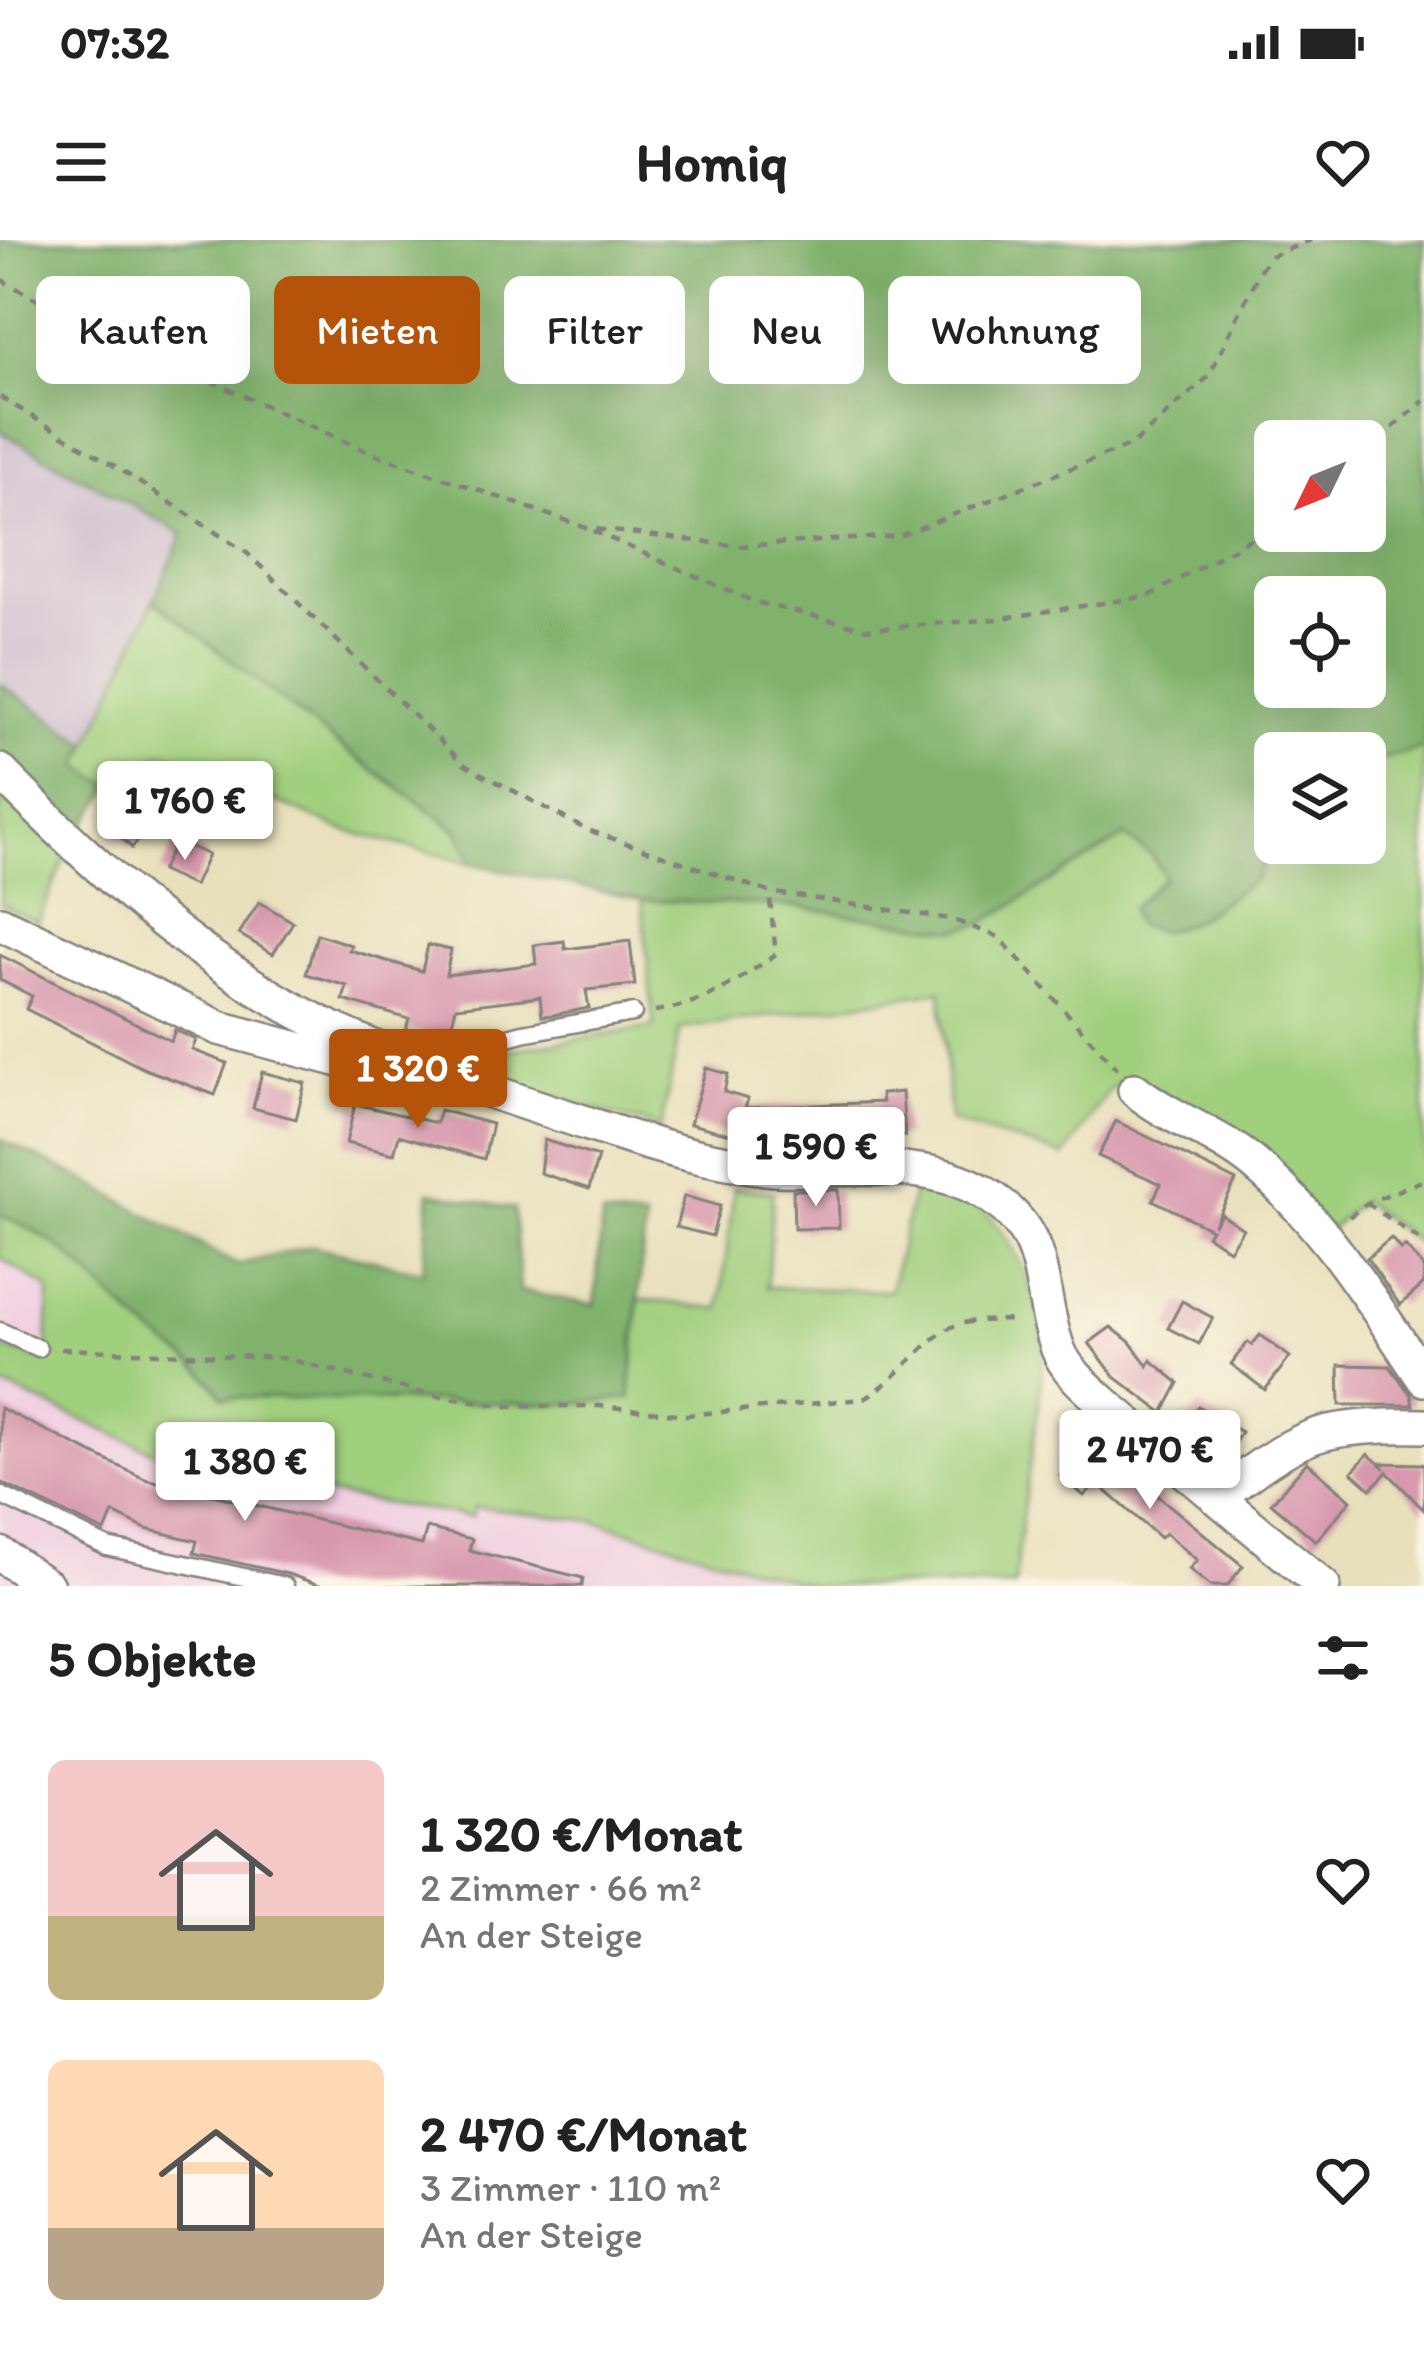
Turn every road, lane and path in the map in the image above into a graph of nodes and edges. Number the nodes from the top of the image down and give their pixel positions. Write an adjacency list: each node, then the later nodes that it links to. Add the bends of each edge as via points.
1 (1311, 240): 6 (path, via 1271,256 1209,376 1133,444 899,536 739,546)
2 (0, 278): 6 (path, via 74,320 369,452)
3 (0, 398): 9 (path, via 247,554 466,765 585,829)
4 (1424, 401): 5 (path)
5 (1386, 433)
6 (587, 528): 7 (path, via 755,602 867,628 1149,596)
7 (1254, 537)
8 (0, 771): 12 (street, via 130,893 236,974)
9 (769, 892): 11 (path, via 776,954 723,992); 13 (path, via 951,919 999,937)
10 (0, 923): 12 (street, via 219,1028 381,1072)
11 (633, 1013): 12 (lane)
12 (410, 1064): 18 (street, via 701,1157 774,1169 949,1177 1012,1214 1033,1246)
13 (1135, 1090): 17 (street, via 1250,1160 1292,1197)
14 (1424, 1180): 15 (path)
15 (1367, 1203): 16 (path); 17 (path, via 1346,1221)
16 (1424, 1243)
17 (1334, 1252): 21 (street)
18 (1050, 1314): 20 (path, via 958,1324 862,1399 687,1415 502,1406 283,1358); 24 (street, via 1059,1353 1076,1375)
19 (0, 1331): 20 (lane)
20 (38, 1348)
21 (1424, 1379)
22 (1424, 1426): 24 (street, via 1314,1436)
23 (0, 1495): 27 (lane, via 107,1547)
24 (1217, 1498): 28 (street)
25 (0, 1554): 26 (street)
26 (47, 1586)
27 (285, 1586)
28 (1323, 1586)

